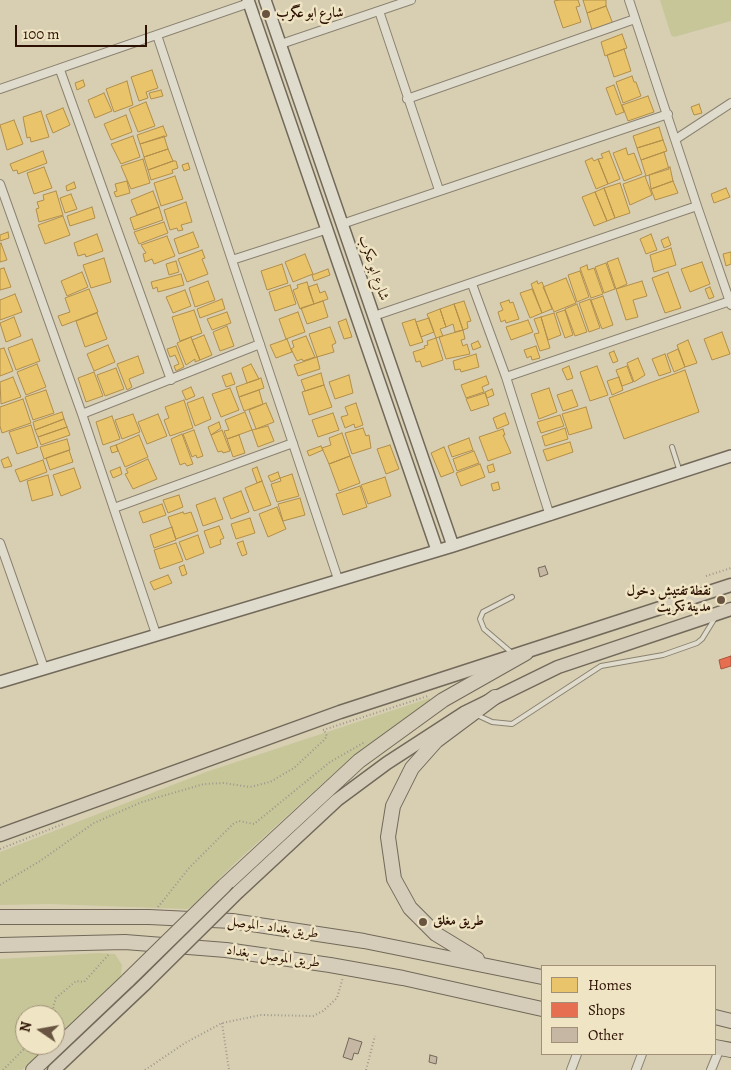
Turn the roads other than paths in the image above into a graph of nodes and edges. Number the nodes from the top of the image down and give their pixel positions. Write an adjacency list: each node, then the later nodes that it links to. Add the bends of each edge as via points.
1 (265, 0): 8 (street, شارع ابو عكرب)
2 (411, 0): 5 (street)
3 (629, 0): 6 (street)
4 (249, 2): 7 (street); 15 (street)
5 (379, 11): 8 (street); 11 (street)
6 (635, 19): 11 (street); 13 (street)
7 (157, 35): 9 (street); 22 (street)
8 (281, 44): 14 (street, شارع ابو عكرب)
9 (60, 70): 10 (street); 28 (street)
10 (0, 89)
11 (407, 99): 18 (street)
12 (731, 103): 16 (street)
13 (668, 114): 16 (street); 18 (street)
14 (312, 133): 15 (street); 20 (street, شارع ابو عكرب)
15 (296, 138): 21 (street)
16 (676, 139): 19 (street)
17 (0, 184): 29 (street)
18 (439, 190): 20 (street)
19 (697, 206): 23 (street); 24 (street)
20 (342, 224): 25 (street, شارع ابو عكرب)
21 (328, 229): 22 (street); 38 (street)
22 (232, 260): 26 (street)
23 (472, 284): 25 (street); 27 (street)
24 (730, 303): 27 (street)
25 (374, 316): 37 (street, شارع ابو عكرب)
26 (260, 344): 28 (street); 30 (street)
27 (506, 378): 35 (street)
28 (171, 380): 29 (street)
29 (82, 414): 34 (street)
30 (293, 443): 34 (street); 39 (street)
31 (672, 447): 33 (lane)
32 (731, 456): 33 (street)
33 (680, 472): 35 (street)
34 (114, 508): 44 (street)
35 (550, 516): 37 (street)
36 (0, 543): 46 (street)
37 (453, 546): 38 (street)
38 (437, 550): 39 (street)
39 (338, 579): 44 (street)
40 (731, 585): 45 (main road)
41 (512, 597): 45 (lane, via 483,612 480,619 484,629)
42 (731, 609): 43 (main road)
43 (717, 614): 48 (main road, via 558,667); 49 (lane, via 697,643 663,655 601,666 512,724 492,722)
44 (156, 634): 46 (street)
45 (521, 655): 50 (main road, via 233,749); 61 (highway, bridge, via 443,700 359,761)
46 (44, 668): 47 (street)
47 (0, 682)
48 (495, 697): 49 (highway); 62 (main road, bridge, via 430,733 337,800)
49 (473, 713): 53 (highway, via 436,741 412,768 389,822 388,852 394,879 418,918 448,943)
50 (0, 835)
51 (0, 917): 53 (highway, طريق بغداد -الموصل, via 149,917 232,921 364,940)
52 (0, 946): 55 (highway, طريق الموصل - بغداد, via 120,942 226,950 345,967)
53 (491, 966): 54 (highway, طريق بغداد -الموصل)
54 (541, 978)
55 (541, 1010)
56 (716, 1017): 57 (highway)
57 (731, 1021)
58 (722, 1048): 65 (street)
59 (576, 1055): 63 (street)
60 (642, 1055): 64 (street)
61 (32, 1070)
62 (54, 1070)
63 (570, 1070)
64 (636, 1070)
65 (711, 1070)

